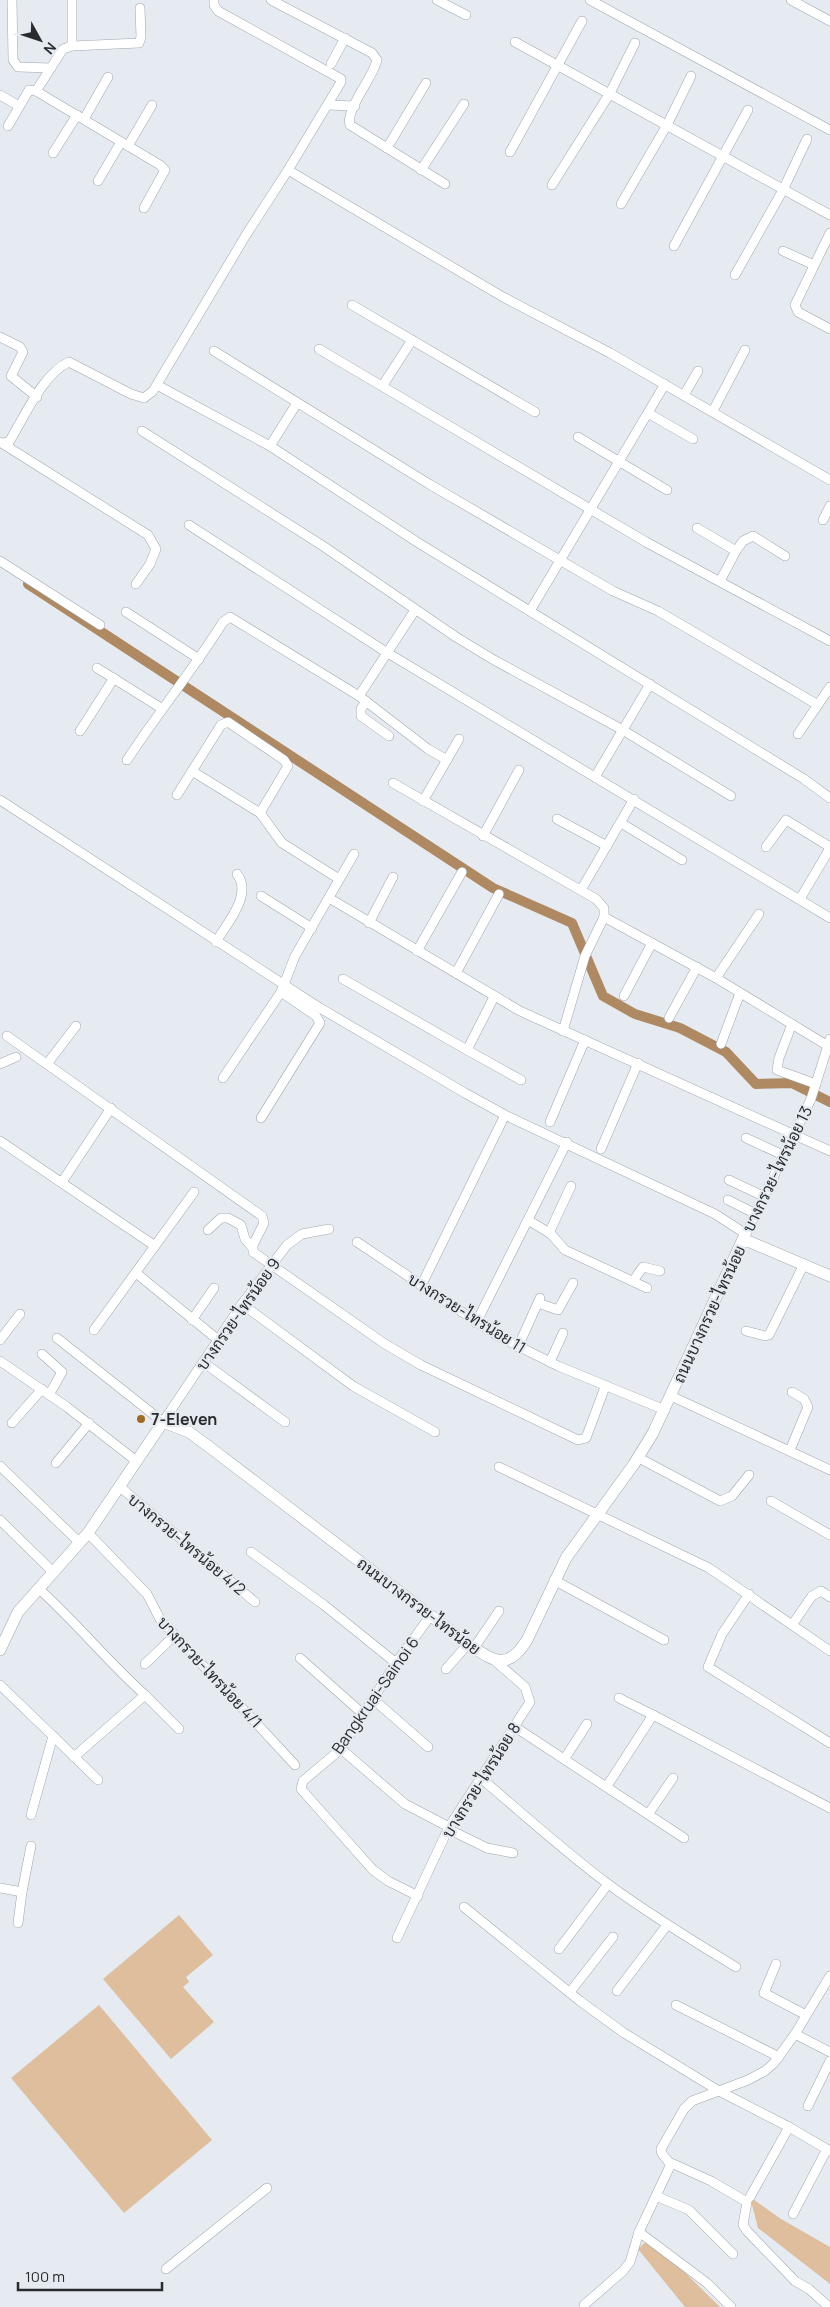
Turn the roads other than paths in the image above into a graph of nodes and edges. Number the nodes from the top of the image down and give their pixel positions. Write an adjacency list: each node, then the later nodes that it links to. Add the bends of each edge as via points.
1 (12, 0): 18 (street, via 15,65)
2 (72, 0): 15 (street)
3 (214, 0): 27 (street, via 218,11 341,79)
4 (272, 0): 12 (street)
5 (437, 0): 9 (street)
6 (590, 0): 34 (street)
7 (791, 0): 11 (street)
8 (140, 8): 15 (street, via 139,43)
9 (466, 16)
10 (582, 21): 17 (street)
11 (830, 21)
12 (345, 38): 16 (street); 29 (street, via 372,53 377,60 375,71)
13 (515, 42): 17 (street)
14 (635, 42): 23 (street)
15 (72, 46): 18 (street, via 63,49)
16 (331, 64)
17 (558, 66): 23 (street); 38 (street)
18 (51, 68): 22 (street)
19 (691, 76): 32 (street)
20 (108, 77): 31 (street)
21 (426, 83): 37 (street)
22 (36, 91): 28 (street, via 29,90); 31 (street)
23 (610, 93): 32 (street); 45 (street)
24 (0, 95): 28 (street)
25 (464, 104): 42 (street)
26 (152, 105): 36 (street)
27 (328, 105): 29 (street); 41 (street)
28 (19, 106): 33 (street)
29 (355, 106): 37 (street, via 350,114 350,125)
30 (748, 110): 40 (street)
31 (80, 117): 36 (street); 39 (street)
32 (667, 125): 40 (street); 47 (street)
33 (8, 126)
34 (830, 130)
35 (807, 139): 46 (street)
36 (125, 144): 43 (street); 48 (street, via 165,170)
37 (387, 148): 42 (street)
38 (510, 152)
39 (53, 153)
40 (724, 157): 46 (street); 51 (street)
41 (288, 170): 63 (street, via 503,297); 64 (street)
42 (421, 170): 44 (street)
43 (98, 181)
44 (445, 184)
45 (552, 185)
46 (783, 190): 49 (street); 54 (street)
47 (621, 204)
48 (144, 208)
49 (830, 215)
50 (830, 234): 53 (street)
51 (674, 246)
52 (783, 251): 53 (street)
53 (814, 265): 56 (street, via 795,309)
54 (735, 275)
55 (352, 305): 58 (street)
56 (830, 329)
57 (0, 337): 67 (street, via 23,352 11,376)
58 (412, 340): 65 (street); 70 (street)
59 (318, 349): 65 (street)
60 (745, 350): 69 (street)
61 (214, 351): 68 (street)
62 (698, 371): 66 (street)
63 (665, 384): 66 (street); 71 (street)
64 (157, 385): 67 (street, via 144,398 69,362 58,367); 76 (street)
65 (383, 385): 81 (street)
66 (684, 395): 69 (street)
67 (36, 397): 75 (street, via 9,442)
68 (297, 403): 76 (street); 87 (street)
69 (712, 411): 78 (street)
70 (535, 412)
71 (648, 413): 74 (street); 77 (street)
72 (142, 431): 91 (street, via 323,546)
73 (578, 437): 77 (street)
74 (693, 438)
75 (2, 442): 90 (street, via 148,535 156,549)
76 (270, 446): 92 (street)
77 (620, 461): 79 (street); 81 (street)
78 (830, 480)
79 (667, 490)
80 (830, 506): 82 (street)
81 (591, 510): 87 (street); 89 (street)
82 (823, 520)
83 (189, 525): 96 (street)
84 (697, 528): 85 (street)
85 (736, 551): 86 (street, via 743,541 752,536); 89 (street)
86 (785, 556)
87 (561, 560): 92 (street); 103 (street, via 613,591 658,611)
88 (0, 561): 94 (street)
89 (720, 581): 95 (street)
90 (136, 584)
91 (415, 610): 96 (street); 105 (street, via 494,660)
92 (530, 611): 100 (street)
93 (126, 612): 97 (street)
94 (100, 625)
95 (830, 640)
96 (386, 652): 102 (street); 114 (street)
97 (199, 660): 102 (street, via 223,622 230,617); 104 (street)
98 (97, 668): 99 (street)
99 (114, 678): 104 (street); 106 (street)
100 (650, 684): 105 (street); 118 (street)
101 (830, 687): 103 (street)
102 (362, 698): 108 (street, via 362,716); 111 (street)
103 (818, 705): 107 (street)
104 (161, 708): 110 (street)
105 (621, 729): 114 (street); 117 (street)
106 (80, 731)
107 (798, 734)
108 (389, 736)
109 (459, 739): 111 (street)
110 (127, 760)
111 (447, 760): 121 (street)
112 (192, 770): 116 (street); 122 (street); 122 (street, via 222,725 228,722 288,766)
113 (519, 770): 125 (street)
114 (595, 777): 119 (street)
115 (393, 782): 121 (street)
116 (177, 795)
117 (731, 796)
118 (830, 798)
119 (634, 799): 124 (street); 139 (street)
120 (0, 800): 145 (street)
121 (423, 801): 125 (street)
122 (260, 812): 134 (street, via 276,838)
123 (557, 819): 126 (street)
124 (621, 823): 126 (street); 130 (street)
125 (483, 836): 135 (street)
126 (607, 846): 135 (street)
127 (766, 846): 128 (street, via 786,820)
128 (830, 848): 139 (street)
129 (354, 854): 134 (street)
130 (682, 860)
131 (462, 872): 147 (street)
132 (237, 874): 145 (street, via 243,883 242,895)
133 (393, 877): 143 (street)
134 (339, 879): 138 (street)
135 (581, 890): 141 (street, via 602,903)
136 (499, 894): 149 (street)
137 (260, 896): 144 (street)
138 (329, 898): 143 (street); 144 (street)
139 (800, 899): 142 (street)
140 (759, 914): 150 (street)
141 (604, 917): 146 (street); 159 (street, via 585,956)
142 (830, 918)
143 (369, 923): 147 (street)
144 (312, 928): 152 (street)
145 (216, 942): 152 (street)
146 (652, 943): 148 (street); 154 (street)
147 (417, 951): 149 (street)
148 (697, 967): 150 (street); 156 (street)
149 (456, 973): 155 (street)
150 (716, 978): 153 (street)
151 (343, 979): 164 (street)
152 (284, 983): 170 (street); 174 (street, via 320,1008); 175 (street, via 320,1023)
153 (740, 993): 157 (street); 163 (street)
154 (624, 996)
155 (494, 997): 159 (street); 164 (street)
156 (670, 1018)
157 (792, 1024): 162 (street); 172 (street, via 779,1058 778,1070)
158 (76, 1026): 169 (street)
159 (563, 1031): 161 (street)
160 (7, 1036): 169 (street)
161 (585, 1040): 167 (street); 176 (street)
162 (829, 1043): 166 (street, บางกรวย-ไทรน้อย 13)
163 (721, 1044)
164 (467, 1050): 171 (street)
165 (16, 1057): 168 (street)
166 (827, 1060): 172 (street, บางกรวย-ไทรน้อย 13)
167 (638, 1063): 177 (street); 181 (street)
168 (0, 1064)
169 (47, 1064): 173 (street)
170 (223, 1078)
171 (521, 1080)
172 (815, 1086): 177 (street, บางกรวย-ไทรน้อย 13)
173 (111, 1108): 185 (street); 198 (street, via 262,1216 264,1223)
174 (505, 1115): 180 (street); 206 (street)
175 (261, 1118)
176 (550, 1122)
177 (795, 1134): 182 (street); 183 (street, บางกรวย-ไทรน้อย 13)
178 (746, 1138): 183 (street)
179 (0, 1140): 185 (street)
180 (567, 1142): 191 (street); 194 (street)
181 (601, 1149)
182 (830, 1151)
183 (784, 1156): 188 (street, บางกรวย-ไทรน้อย 13)
184 (729, 1180): 188 (street)
185 (62, 1182): 197 (street)
186 (571, 1186): 195 (street)
187 (194, 1192): 197 (street)
188 (765, 1197): 190 (street, บางกรวย-ไทรน้อย 13)
189 (728, 1200): 190 (street)
190 (756, 1214): 194 (street, บางกรวย-ไทรน้อย 13)
191 (528, 1220): 195 (street); 212 (street)
192 (330, 1229): 200 (street, บางกรวย-ไทรน้อย 9, via 308,1231 296,1237)
193 (208, 1230): 198 (street, via 221,1218 228,1218 241,1225 245,1239)
194 (747, 1232): 199 (main road, ถนนบางกรวย-ไทรน้อย); 227 (main road, ถนนบางกรวย-ไทรน้อย)
195 (549, 1234): 204 (street, via 565,1250)
196 (357, 1242): 206 (street, บางกรวย-ไทรน้อย 11)
197 (155, 1246): 202 (street)
198 (252, 1247): 200 (street, via 253,1252)
199 (804, 1264): 203 (main road, ถนนบางกรวย-ไทรน้อย); 214 (street, via 769,1335)
200 (270, 1265): 209 (street, บางกรวย-ไทรน้อย 9); 224 (street, via 421,1365 578,1440 586,1438)
201 (660, 1271): 204 (street, via 644,1267)
202 (136, 1273): 211 (street); 213 (street)
203 (830, 1276)
204 (633, 1282): 208 (street)
205 (573, 1283): 219 (street, via 558,1310 539,1300)
206 (421, 1286): 212 (street, บางกรวย-ไทรน้อย 11)
207 (214, 1288): 211 (street)
208 (646, 1288)
209 (242, 1304): 217 (street, บางกรวย-ไทรน้อย 9); 233 (street, via 353,1386)
210 (20, 1314): 218 (street)
211 (192, 1320): 217 (street)
212 (476, 1323): 219 (street, บางกรวย-ไทรน้อย 11)
213 (94, 1330)
214 (746, 1331)
215 (563, 1333): 223 (street)
216 (57, 1338): 229 (street)
217 (217, 1339): 222 (street, บางกรวย-ไทรน้อย 9)
218 (0, 1340)
219 (518, 1347): 223 (street, บางกรวย-ไทรน้อย 11)
220 (42, 1354): 225 (street, via 62,1372)
221 (0, 1361): 225 (street)
222 (203, 1362): 229 (street, บางกรวย-ไทรน้อย 9); 230 (street)
223 (550, 1362): 224 (street, บางกรวย-ไทรน้อย 11)
224 (605, 1387): 228 (street, บางกรวย-ไทรน้อย 11)
225 (45, 1392): 231 (street); 232 (street)
226 (792, 1392): 234 (street, via 804,1399 808,1407)
227 (671, 1396): 228 (main road, ถนนบางกรวย-ไทรน้อย); 234 (street)
228 (665, 1410): 235 (main road, ถนนบางกรวย-ไทรน้อย)
229 (164, 1422): 236 (main road); 257 (main road, ถนนบางกรวย-ไทรน้อย, via 189,1432)
230 (285, 1422)
231 (89, 1423): 236 (street); 237 (street)
232 (12, 1424)
233 (435, 1432)
234 (790, 1450): 240 (street)
235 (638, 1458): 241 (street, via 720,1501 732,1496); 244 (main road, ถนนบางกรวย-ไทรน้อย)
236 (135, 1460): 242 (main road)
237 (56, 1463)
238 (0, 1466): 248 (street)
239 (498, 1467): 244 (street)
240 (830, 1470)
241 (749, 1475)
242 (119, 1486): 246 (main road); 255 (street, บางกรวย-ไทรน้อย 4/2)
243 (771, 1500): 247 (street)
244 (597, 1515): 251 (main road, ถนนบางกรวย-ไทรน้อย, via 568,1554); 253 (street, via 710,1568)
245 (0, 1520): 250 (street)
246 (88, 1533): 248 (main road); 259 (street, บางกรวย-ไทรน้อย 4/1, via 147,1594 160,1619)
247 (830, 1534)
248 (80, 1543): 250 (main road)
249 (251, 1552): 266 (street)
250 (53, 1572): 252 (main road)
251 (554, 1580): 260 (street); 265 (main road, ถนนบางกรวย-ไทรน้อย, via 522,1649 509,1660)
252 (38, 1588): 262 (main road, via 18,1612); 270 (street)
253 (749, 1594): 258 (street); 279 (street, via 722,1634 708,1667)
254 (830, 1597): 258 (street, via 821,1591 812,1596)
255 (255, 1602)
256 (499, 1611): 261 (street)
257 (431, 1615): 261 (main road, ถนนบางกรวย-ไทรน้อย); 266 (street, Bangkruai-Sainoi 6)
258 (792, 1624): 263 (street)
259 (175, 1635): 267 (street); 284 (street, บางกรวย-ไทรน้อย 4/1)
260 (664, 1640)
261 (471, 1646): 265 (main road, ถนนบางกรวย-ไทรน้อย); 268 (street)
262 (0, 1650)
263 (830, 1651)
264 (300, 1658): 273 (street)
265 (494, 1660): 276 (street, บางกรวย-ไทรน้อย 8, via 525,1687 529,1696 530,1702)
266 (396, 1663): 272 (street, Bangkruai-Sainoi 6)
267 (145, 1664)
268 (446, 1669)
269 (0, 1685): 278 (street)
270 (145, 1694): 277 (street); 282 (street)
271 (619, 1698): 274 (street)
272 (373, 1699): 273 (street, Bangkruai-Sainoi 6); 280 (street)
273 (363, 1714): 281 (street, Bangkruai-Sainoi 6)
274 (653, 1716): 288 (street); 289 (street)
275 (587, 1724): 283 (street)
276 (515, 1727): 283 (street); 286 (street, บางกรวย-ไทรน้อย 8)
277 (178, 1729)
278 (53, 1736): 282 (street); 291 (street)
279 (830, 1743)
280 (428, 1747)
281 (340, 1749): 292 (street, via 409,1807); 299 (street, Bangkruai-Sainoi 6, via 303,1781 301,1789 304,1795 373,1870)
282 (74, 1757): 287 (street)
283 (565, 1758): 288 (street)
284 (296, 1765)
285 (673, 1778): 290 (street)
286 (482, 1779): 292 (street, บางกรวย-ไทรน้อย 8); 296 (street)
287 (98, 1780)
288 (607, 1786): 290 (street)
289 (830, 1808)
290 (650, 1814): 293 (street)
291 (31, 1815)
292 (448, 1828): 295 (street, via 487,1848); 299 (street, บางกรวย-ไทรน้อย 8)
293 (684, 1838)
294 (31, 1846): 298 (street)
295 (513, 1853)
296 (608, 1884): 302 (street); 305 (street)
297 (0, 1888): 298 (street)
298 (22, 1892): 301 (street)
299 (418, 1896): 304 (street, บางกรวย-ไทรน้อย 8)
300 (464, 1907): 310 (street)
301 (18, 1923)
302 (667, 1925): 307 (street); 311 (street)
303 (613, 1937): 310 (street)
304 (397, 1938)
305 (559, 1948)
306 (776, 1964): 314 (street, via 764,1993)
307 (736, 1967)
308 (830, 1976): 309 (street)
309 (822, 1990): 312 (street); 314 (street)
310 (570, 1992): 319 (street, via 624,2033)
311 (617, 1992)
312 (830, 1995)
313 (676, 2005): 317 (street)
314 (806, 2015): 315 (street)
315 (795, 2034): 316 (street); 317 (street)
316 (830, 2052)
317 (779, 2057): 319 (street, via 765,2071)
318 (830, 2061): 320 (street)
319 (719, 2091): 321 (street); 323 (street, via 696,2098 684,2109 660,2151)
320 (808, 2106)
321 (789, 2127): 322 (street); 326 (street)
322 (828, 2150): 327 (street)
323 (669, 2162): 325 (street, via 668,2172); 333 (street, via 747,2202 743,2225 746,2231 795,2281)
324 (267, 2188): 330 (street)
325 (656, 2196): 328 (street); 329 (street, via 689,2210)
326 (750, 2197)
327 (794, 2214)
328 (639, 2232): 331 (street, via 630,2262); 332 (street, via 707,2282)
329 (733, 2254)
330 (166, 2269)
331 (584, 2305)
332 (731, 2307)
333 (829, 2307)

